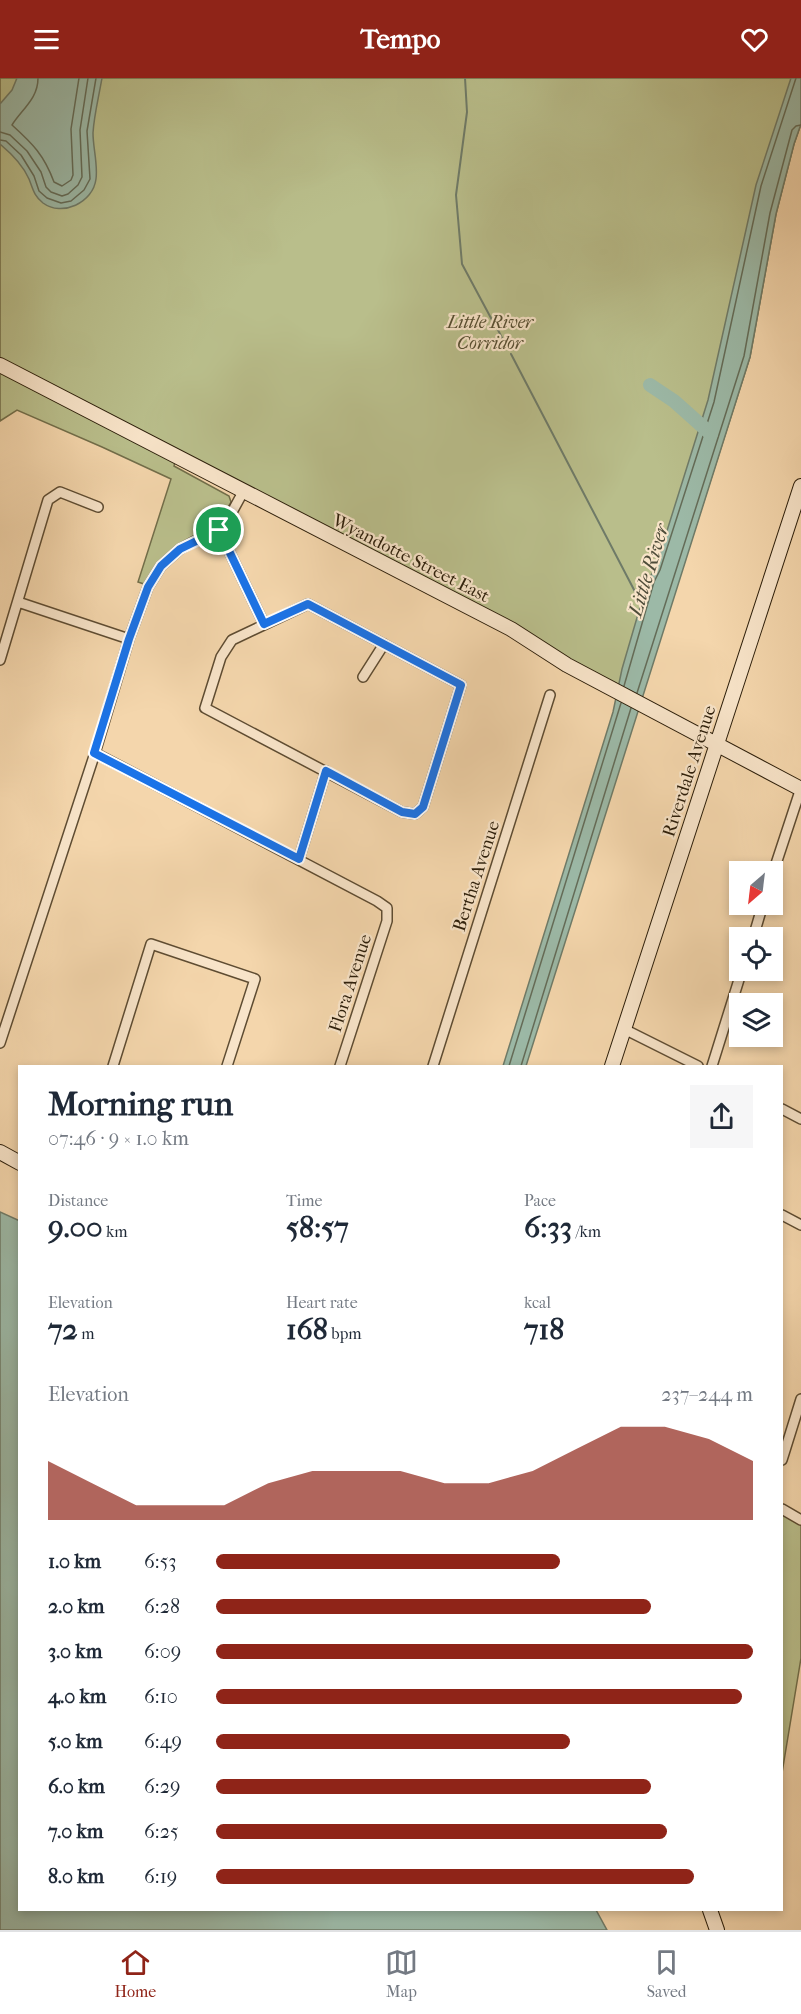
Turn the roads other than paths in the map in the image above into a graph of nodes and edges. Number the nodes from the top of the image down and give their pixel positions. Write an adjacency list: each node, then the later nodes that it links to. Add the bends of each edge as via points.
1 (0, 365): 3 (street, Wyandotte Street East)
2 (801, 486): 13 (street, Riverdale Avenue)
3 (243, 492): 5 (street); 13 (street, Wyandotte Street East, via 511,629 567,665)
4 (98, 507): 6 (street, via 60,492 48,500)
5 (219, 530): 7 (street); 8 (street, via 180,549 161,566 148,587)
6 (18, 602): 8 (street); 10 (street)
7 (264, 624): 9 (street, via 308,604); 15 (street, via 232,640 221,657 205,708)
8 (129, 639): 14 (street)
9 (384, 644): 11 (street); 15 (street, via 461,685 423,807 415,814 402,812)
10 (0, 660)
11 (363, 677)
12 (550, 695): 25 (street, Bertha Avenue)
13 (717, 745): 16 (street, Wyandotte Street East); 20 (street, Riverdale Avenue)
14 (94, 753): 17 (street); 21 (street)
15 (326, 771): 17 (street)
16 (801, 789): 18 (street)
17 (299, 859): 24 (street, Flora Avenue, via 387,908 387,921)
18 (777, 861)
19 (739, 981): 28 (street)
20 (624, 1029): 26 (street, Riverdale Avenue); 27 (street)
21 (0, 1043)
22 (113, 1065): 23 (street, via 151,944 255,978)
23 (227, 1065)
24 (340, 1065)
25 (433, 1065)
26 (612, 1065)
27 (696, 1065)
28 (712, 1065)
29 (783, 1110): 30 (street)
30 (801, 1119)
31 (0, 1152): 32 (street)
32 (18, 1162)
33 (783, 1216): 34 (street)
34 (801, 1225)
35 (801, 1399): 36 (street)
36 (783, 1457)
37 (783, 1510): 38 (street)
38 (801, 1520)
39 (710, 1911): 40 (street)
40 (717, 1930)

